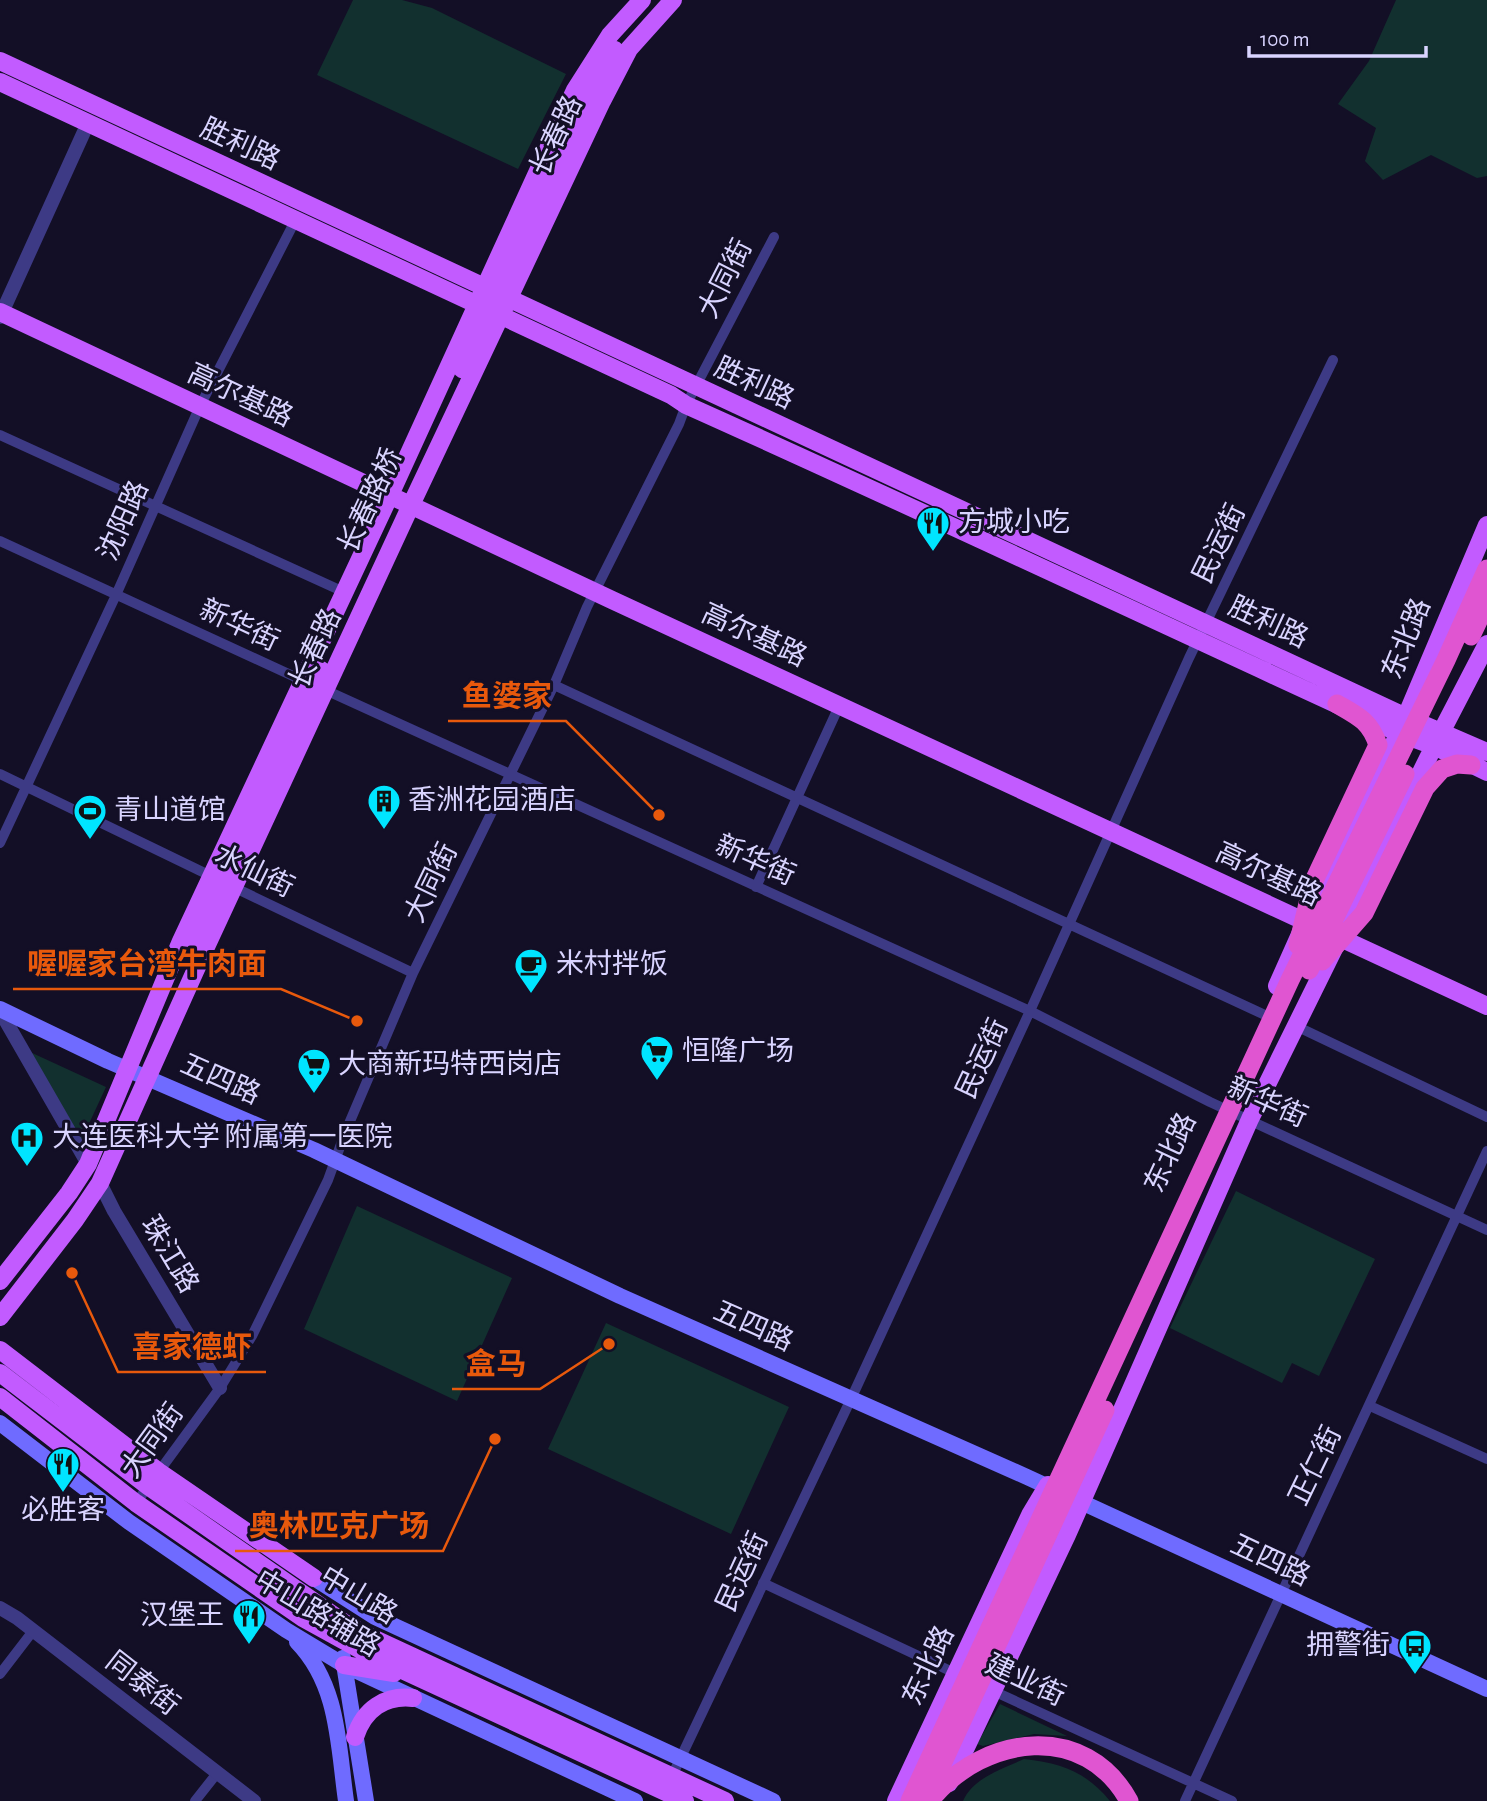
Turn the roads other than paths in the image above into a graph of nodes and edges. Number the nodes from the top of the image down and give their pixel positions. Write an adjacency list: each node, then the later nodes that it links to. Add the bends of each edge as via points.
1 (642, 0): 10 (main road, 长春路, via 610,35 575,90)
2 (659, 0): 6 (main road, 长春路, via 615,51)
3 (673, 0): 11 (main road, 长春路, via 629,49)
4 (0, 61): 10 (main road, 胜利路)
5 (0, 82): 7 (main road, 胜利路)
6 (590, 93): 52 (main road, 长春路桥)
7 (88, 123): 8 (main road, 胜利路); 12 (street)
8 (295, 221): 10 (main road, 胜利路); 17 (street, 沈阳路)
9 (774, 237): 15 (street, 大同街)
10 (482, 297): 11 (main road, 胜利路); 13 (main road, 胜利路); 19 (main road, 长春路)
11 (509, 300): 13 (main road, 长春路); 15 (main road, 胜利路)
12 (1, 314): 17 (main road, 高尔基路)
13 (502, 317): 16 (main road, 胜利路); 20 (main road, 长春路)
14 (1333, 360): 29 (street, 民运街)
15 (696, 386): 16 (street, 大同街); 29 (main road, 胜利路)
16 (686, 405): 25 (street, 大同街); 30 (main road, 胜利路)
17 (200, 406): 19 (main road, 高尔基路); 21 (street, 沈阳路)
18 (0, 435): 21 (street)
19 (390, 495): 20 (main road, 高尔基路); 26 (main road, 长春路)
20 (411, 505): 25 (main road, 高尔基路); 34 (main road, 长春路)
21 (156, 506): 26 (street); 27 (street, 沈阳路)
22 (1487, 525): 37 (main road, 东北路)
23 (0, 541): 27 (street, 新华街)
24 (1487, 570): 56 (highway, 东北路)
25 (595, 591): 33 (street, 大同街); 35 (main road, 高尔基路)
26 (344, 592): 32 (main road, 长春路)
27 (116, 595): 32 (street, 新华街); 43 (street, 沈阳路)
28 (1487, 602): 56 (highway, 东北路, via 1342,906)
29 (1207, 623): 30 (street, 民运街); 37 (main road, 胜利路)
30 (1199, 641): 36 (main road, 胜利路); 45 (street, 民运街)
31 (1487, 644): 38 (main road, 东北路)
32 (302, 680): 34 (street, 新华街); 47 (main road, 长春路)
33 (554, 685): 42 (street, 大同街); 44 (street)
34 (325, 691): 42 (street, 新华街); 49 (main road, 长春路)
35 (840, 704): 44 (street); 45 (main road, 高尔基路)
36 (1337, 704): 37 (main road, 胜利路); 56 (highway, via 1373,729 1378,745 1313,884)
37 (1402, 725): 38 (main road, 胜利路); 50 (main road, 东北路)
38 (1437, 739): 39 (main road, 胜利路); 40 (main road, 胜利路); 53 (main road, 东北路)
39 (1487, 752)
40 (1479, 768): 56 (highway, via 1457,764 1442,769 1425,788 1364,913)
41 (0, 774): 43 (street, 水仙街)
42 (511, 775): 48 (street, 新华街); 54 (street, 大同街)
43 (26, 785): 46 (street, 沈阳路); 47 (street, 水仙街)
44 (796, 799): 48 (street); 51 (street)
45 (1111, 831): 50 (main road, 高尔基路); 51 (street, 民运街)
46 (0, 842)
47 (211, 877): 49 (street, 水仙街); 55 (main road, 长春路)
48 (756, 887): 60 (street, 新华街)
49 (235, 888): 54 (street, 水仙街); 57 (main road, 长春路)
50 (1306, 921): 53 (main road, 高尔基路); 61 (main road, 东北路)
51 (1069, 924): 60 (street, 民运街); 61 (street)
52 (200, 930): 55 (main road); 57 (main road)
53 (1340, 937): 58 (main road, 高尔基路); 62 (main road, 东北路)
54 (413, 973): 69 (street, 大同街)
55 (165, 983): 63 (main road, 长春路)
56 (1296, 983): 117 (highway, 东北路); 118 (highway, 东北路)
57 (185, 992): 64 (main road, 长春路)
58 (1487, 1006)
59 (0, 1010): 63 (main road, 五四路); 70 (street)
60 (1030, 1011): 65 (street, 新华街); 80 (street, 民运街)
61 (1265, 1015): 65 (main road, 东北路)
62 (1296, 1026): 66 (street); 67 (main road, 东北路)
63 (128, 1069): 64 (main road, 五四路); 70 (main road, 长春路)
64 (147, 1077): 69 (main road, 五四路); 71 (main road, 长春路)
65 (1223, 1108): 67 (street, 新华街); 85 (main road, 东北路)
66 (1487, 1117)
67 (1250, 1119): 72 (street, 新华街); 87 (main road, 东北路)
68 (1487, 1151): 72 (street, 正仁街)
69 (335, 1160): 78 (street, 大同街, via 253,1336); 80 (main road, 五四路)
70 (88, 1164): 74 (main road, 长春路)
71 (100, 1183): 75 (main road, 长春路); 78 (street, 珠江路)
72 (1458, 1216): 73 (street, 新华街); 81 (street, 正仁街)
73 (1487, 1230)
74 (0, 1281)
75 (0, 1317)
76 (2, 1352): 84 (main road)
77 (0, 1373): 84 (main road, 中山路)
78 (220, 1388): 84 (street, 大同街)
79 (0, 1397): 86 (main road, 中山路)
80 (850, 1399): 85 (main road, 五四路); 89 (street, 民运街)
81 (1370, 1406): 83 (street); 90 (street, 正仁街)
82 (0, 1423): 93 (main road, 中山路辅路, via 123,1518)
83 (1487, 1460)
84 (154, 1479): 86 (street, 大同街); 88 (main road); 92 (main road, 中山路)
85 (1047, 1487): 87 (main road, 五四路); 98 (main road, 东北路)
86 (136, 1503): 95 (main road, 中山路)
87 (1081, 1503): 90 (main road, 五四路); 101 (main road, 东北路)
88 (314, 1578): 92 (main road); 104 (main road, 中山路辅路, via 375,1617)
89 (763, 1583): 98 (street, 建业街); 104 (street, 民运街)
90 (1280, 1594): 100 (main road, 五四路); 107 (street, 正仁街)
91 (0, 1608): 94 (street, 同泰街)
92 (336, 1617): 95 (main road); 106 (main road, 中山路)
93 (286, 1630): 96 (main road, 中山路辅路); 110 (main road, via 305,1649 331,1696)
94 (33, 1631): 97 (street); 105 (street, 同泰街)
95 (340, 1639): 96 (main road); 99 (main road, 中山路)
96 (344, 1665): 99 (main road); 102 (main road, 中山路辅路); 103 (main road)
97 (0, 1674)
98 (956, 1674): 101 (street, 建业街); 116 (main road, 东北路)
99 (415, 1676): 113 (main road, 中山路)
100 (1487, 1689)
101 (993, 1691): 107 (street, 建业街); 119 (main road, 东北路)
102 (413, 1698): 103 (main road, via 399,1696 376,1706 360,1723); 112 (main road, 中山路辅路)
103 (355, 1737): 111 (main road)
104 (680, 1758): 106 (street, 民运街); 115 (main road, 中山路辅路)
105 (218, 1772): 108 (street); 109 (street, 同泰街)
106 (672, 1776): 114 (main road, 中山路)
107 (1193, 1783): 121 (street, 正仁街); 122 (street, 建业街)
108 (195, 1801)
109 (254, 1801)
110 (346, 1801)
111 (366, 1801)
112 (635, 1801)
113 (685, 1801)
114 (725, 1801)
115 (773, 1801)
116 (897, 1801)
117 (909, 1801)
118 (927, 1801): 120 (highway, via 961,1769 984,1757 1035,1746 1082,1754 1104,1767)
119 (941, 1801)
120 (1129, 1801)
121 (1185, 1801)
122 (1232, 1801)

